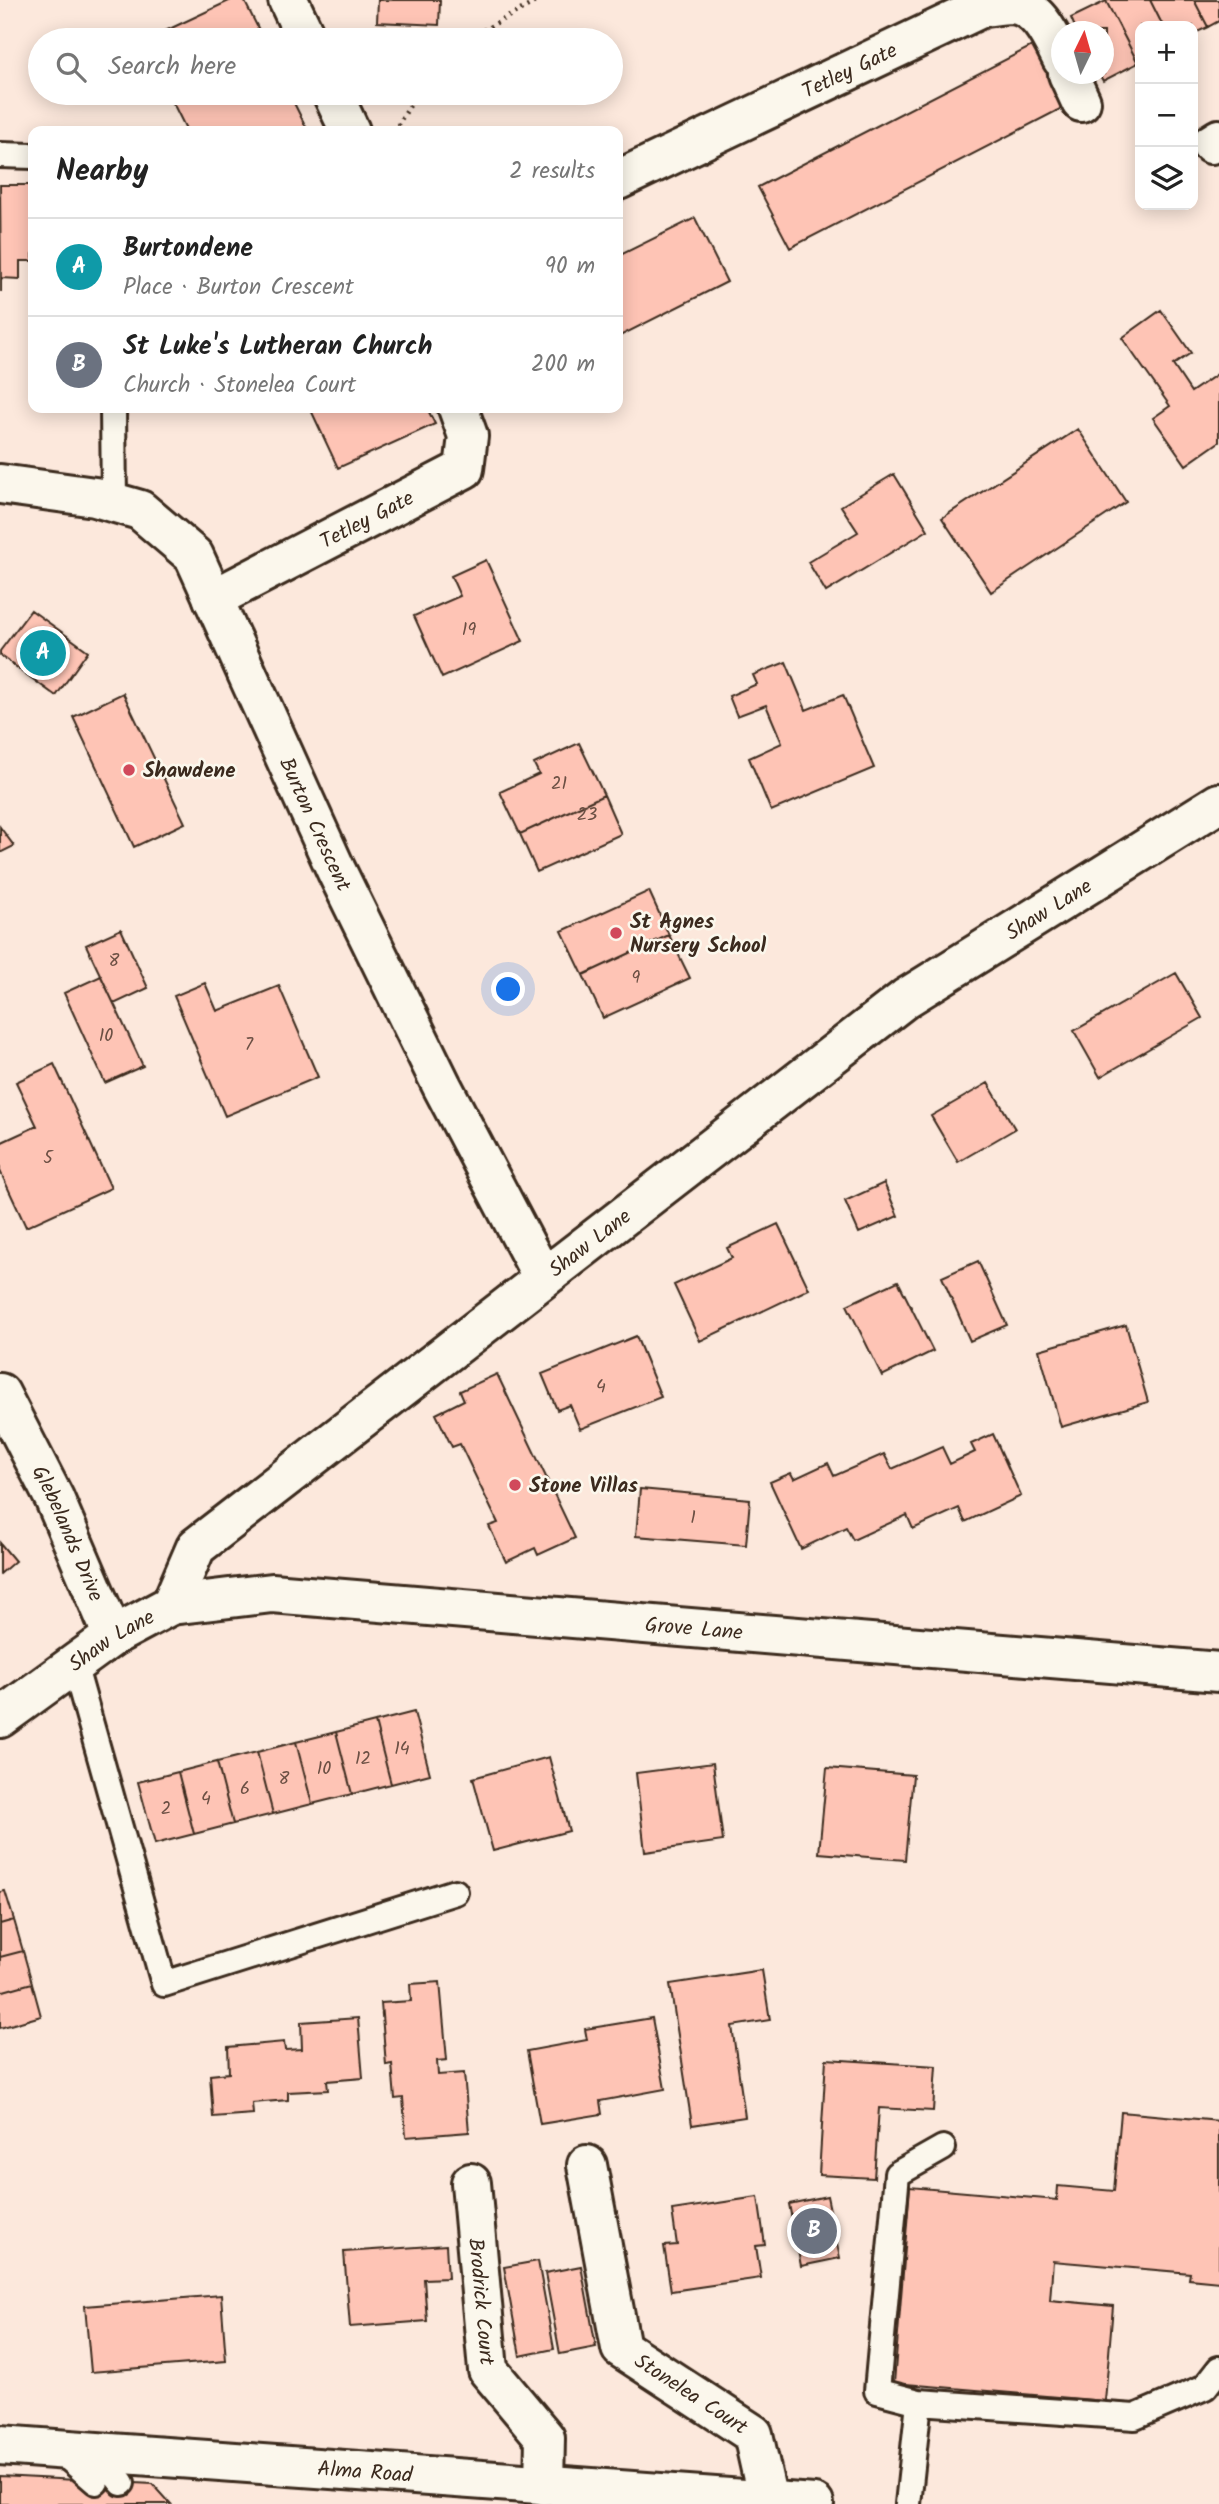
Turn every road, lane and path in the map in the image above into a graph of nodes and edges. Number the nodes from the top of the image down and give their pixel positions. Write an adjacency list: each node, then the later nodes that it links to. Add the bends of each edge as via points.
1 (288, 0): 3 (street)
2 (539, 0): 4 (path)
3 (301, 28)
4 (487, 28)
5 (1051, 38): 12 (street, Tetley Gate, via 1034,15 1014,4 983,7)
6 (338, 105): 8 (street)
7 (410, 105): 9 (path)
8 (348, 126)
9 (397, 126)
10 (0, 155): 11 (lane)
11 (28, 156)
12 (623, 178)
13 (113, 413): 16 (lane)
14 (460, 413): 17 (street, Tetley Gate, via 468,436 464,469)
15 (0, 484): 16 (street, Burton Crescent)
16 (114, 502): 17 (street, Burton Crescent, via 140,510 194,556)
17 (214, 599): 19 (street, Burton Crescent, via 336,870)
18 (1219, 803): 19 (street, Shaw Lane, via 906,998)
19 (543, 1278): 21 (street, Shaw Lane, via 196,1547)
20 (0, 1394): 22 (street, Glebelands Drive, via 54,1498)
21 (171, 1605): 22 (street, Shaw Lane); 24 (street, Grove Lane, via 272,1593)
22 (113, 1636): 23 (street, Shaw Lane)
23 (74, 1664): 25 (street, Shaw Lane); 26 (lane, via 164,1984)
24 (1219, 1672)
25 (0, 1718)
26 (455, 1892)
27 (943, 2148): 31 (lane, via 897,2174 890,2241 877,2391)
28 (586, 2165): 36 (street, Stonelea Court, via 621,2348 753,2434)
29 (471, 2183): 35 (street, Brodrick Court, via 488,2370 545,2438)
30 (1219, 2369): 31 (lane, via 1205,2387 1135,2417)
31 (919, 2402): 38 (lane)
32 (0, 2445): 33 (street, Alma Road, via 58,2449)
33 (96, 2467): 34 (lane); 35 (street, Alma Road)
34 (122, 2483)
35 (544, 2485): 36 (street, Alma Road)
36 (768, 2501): 37 (street, Alma Road)
37 (814, 2504)
38 (908, 2504)

